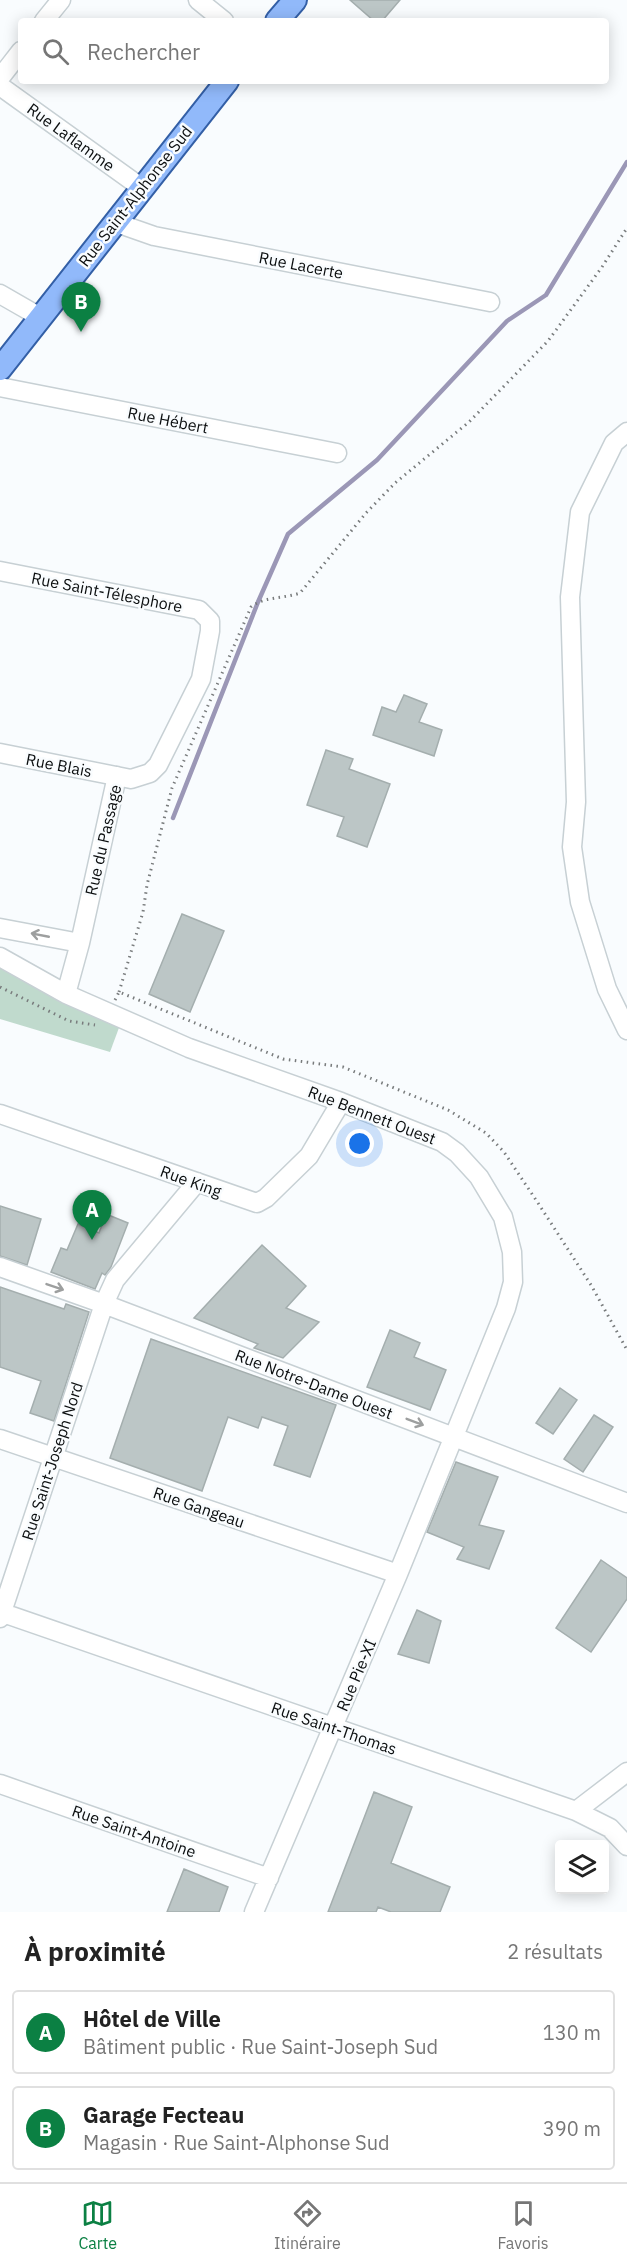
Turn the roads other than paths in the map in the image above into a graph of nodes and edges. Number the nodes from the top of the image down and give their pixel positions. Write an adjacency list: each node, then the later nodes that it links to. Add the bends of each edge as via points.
1 (61, 0): 4 (street)
2 (198, 0): 5 (street)
3 (294, 0): 6 (main road)
4 (46, 18)
5 (220, 18)
6 (279, 18)
7 (18, 55): 8 (street)
8 (0, 78)
9 (225, 84): 11 (main road, Rue Saint-Alphonse Sud)
10 (0, 86): 11 (street, Rue Laflamme)
11 (142, 188): 12 (main road, Rue Saint-Alphonse Sud)
12 (114, 222): 14 (street, Rue Lacerte, via 154,236); 15 (main road, Rue Saint-Alphonse Sud)
13 (0, 294): 15 (street)
14 (490, 302)
15 (40, 317): 16 (main road, Rue Saint-Alphonse Sud)
16 (0, 369)
17 (0, 387): 19 (street, Rue Hébert)
18 (627, 432): 28 (street, via 614,443 580,512 570,597 576,802 572,847 580,902 607,989)
19 (337, 453)
20 (0, 571): 21 (street, Rue Saint-Télesphore, via 199,610)
21 (210, 621): 23 (street, Rue du Passage, via 201,679 158,765 141,777)
22 (0, 753): 23 (street, Rue Blais)
23 (117, 776): 25 (street, Rue du Passage)
24 (0, 928): 25 (street, one-way to 24)
25 (80, 943): 27 (street, Rue du Passage)
26 (0, 957): 27 (street, Rue Bennett Ouest)
27 (66, 994): 29 (street, Rue Bennett Ouest, via 189,1048)
28 (627, 1030)
29 (341, 1102): 31 (street, Rue King, via 309,1156 266,1198 248,1202); 34 (street, Rue Bennett Ouest, via 442,1142 479,1177 503,1217 512,1252 513,1282)
30 (0, 1114): 31 (street, Rue King)
31 (197, 1182): 33 (street, Rue Saint-Joseph Nord, via 115,1280)
32 (0, 1268): 33 (street, Rue Notre-Dame Ouest, one-way to 33)
33 (104, 1304): 34 (street, Rue Notre-Dame Ouest, one-way to 34); 36 (street, Rue Saint-Joseph Nord)
34 (454, 1437): 37 (street, Rue Notre-Dame Ouest); 38 (street, Rue Pie-XI)
35 (0, 1439): 36 (street, Rue Gangeau)
36 (54, 1458): 38 (street, Rue Gangeau); 39 (street, Rue Saint-Joseph Nord)
37 (627, 1503)
38 (398, 1575): 40 (street, Rue Pie-XI)
39 (1, 1614): 40 (street, Rue Saint-Thomas)
40 (334, 1727): 43 (street, Rue Saint-Thomas); 45 (street, Rue Pie-XI)
41 (627, 1772): 43 (street)
42 (0, 1784): 45 (street, Rue Saint-Antoine)
43 (576, 1811): 44 (street, Rue Saint-Thomas, via 610,1828)
44 (627, 1846)
45 (269, 1878): 46 (street, Rue Pie-XI)
46 (254, 1912)

